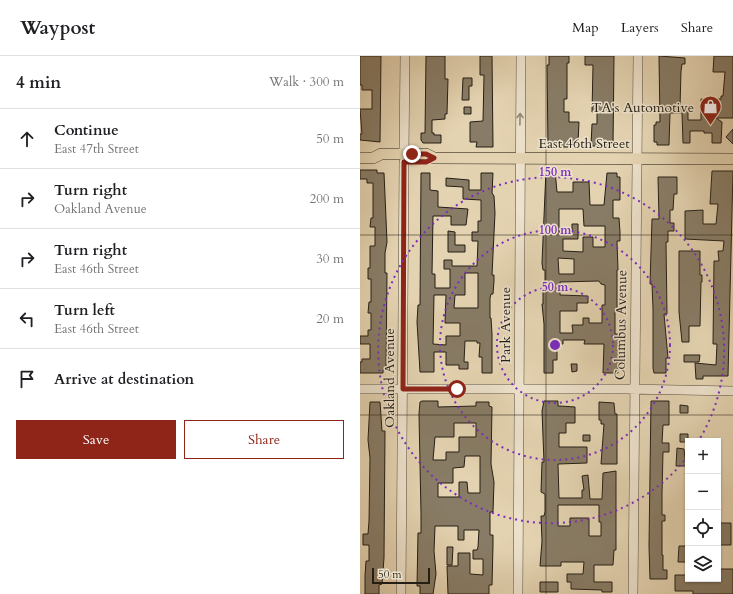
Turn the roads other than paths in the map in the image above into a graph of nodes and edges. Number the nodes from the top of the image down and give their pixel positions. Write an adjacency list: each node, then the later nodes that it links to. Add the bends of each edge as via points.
1 (405, 56): 5 (street, Oakland Avenue)
2 (521, 56): 6 (street, Park Avenue, one-way to 2)
3 (638, 56): 7 (street, Columbus Avenue)
4 (360, 158): 5 (main road, East 46th Street, via 381,161)
5 (404, 158): 6 (main road, East 46th Street, via 426,162 434,158); 10 (street, Oakland Avenue)
6 (519, 158): 7 (main road, East 46th Street); 11 (street, Park Avenue)
7 (637, 158): 8 (main road, East 46th Street); 12 (street, Columbus Avenue)
8 (733, 159)
9 (360, 389): 10 (street)
10 (403, 389): 11 (street); 14 (street, Oakland Avenue)
11 (519, 389): 12 (street); 15 (street, Park Avenue)
12 (634, 389): 13 (street); 16 (street, Columbus Avenue)
13 (733, 391)
14 (401, 594)
15 (518, 594)
16 (633, 594)

